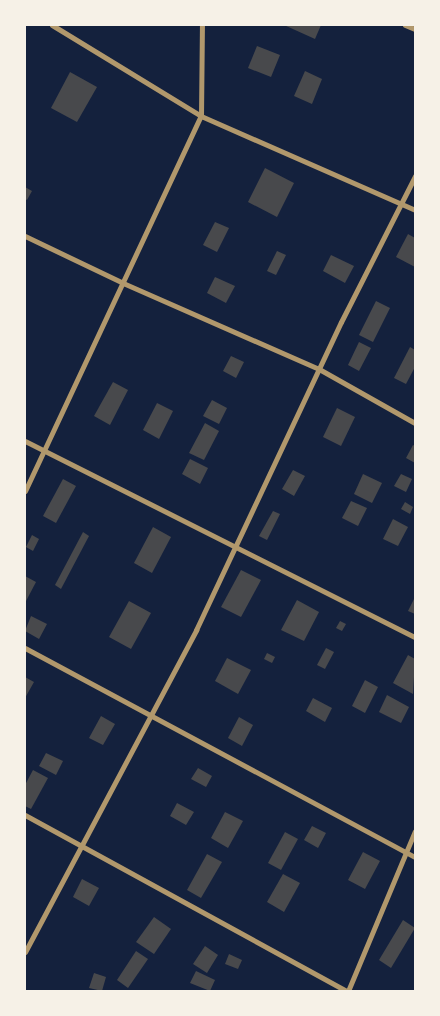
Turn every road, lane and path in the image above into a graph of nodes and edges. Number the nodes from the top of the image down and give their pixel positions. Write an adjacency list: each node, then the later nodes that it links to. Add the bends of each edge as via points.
1 (52, 25): 5 (street)
2 (202, 25): 5 (street)
3 (405, 25): 4 (street)
4 (415, 29)
5 (201, 116): 7 (street); 10 (street)
6 (415, 176): 7 (street)
7 (400, 204): 8 (street); 11 (street)
8 (415, 210)
9 (25, 236): 10 (street)
10 (123, 283): 11 (street); 14 (street)
11 (319, 369): 12 (street); 16 (street)
12 (415, 423)
13 (25, 441): 14 (street)
14 (45, 451): 15 (street); 16 (street)
15 (25, 491)
16 (236, 546): 17 (street); 19 (street)
17 (415, 637)
18 (25, 648): 19 (street)
19 (150, 717): 22 (street); 23 (street)
20 (25, 816): 22 (street)
21 (415, 831): 23 (street)
22 (82, 844): 25 (street); 26 (street)
23 (406, 852): 24 (street); 26 (street)
24 (415, 857)
25 (25, 952)
26 (347, 991)

